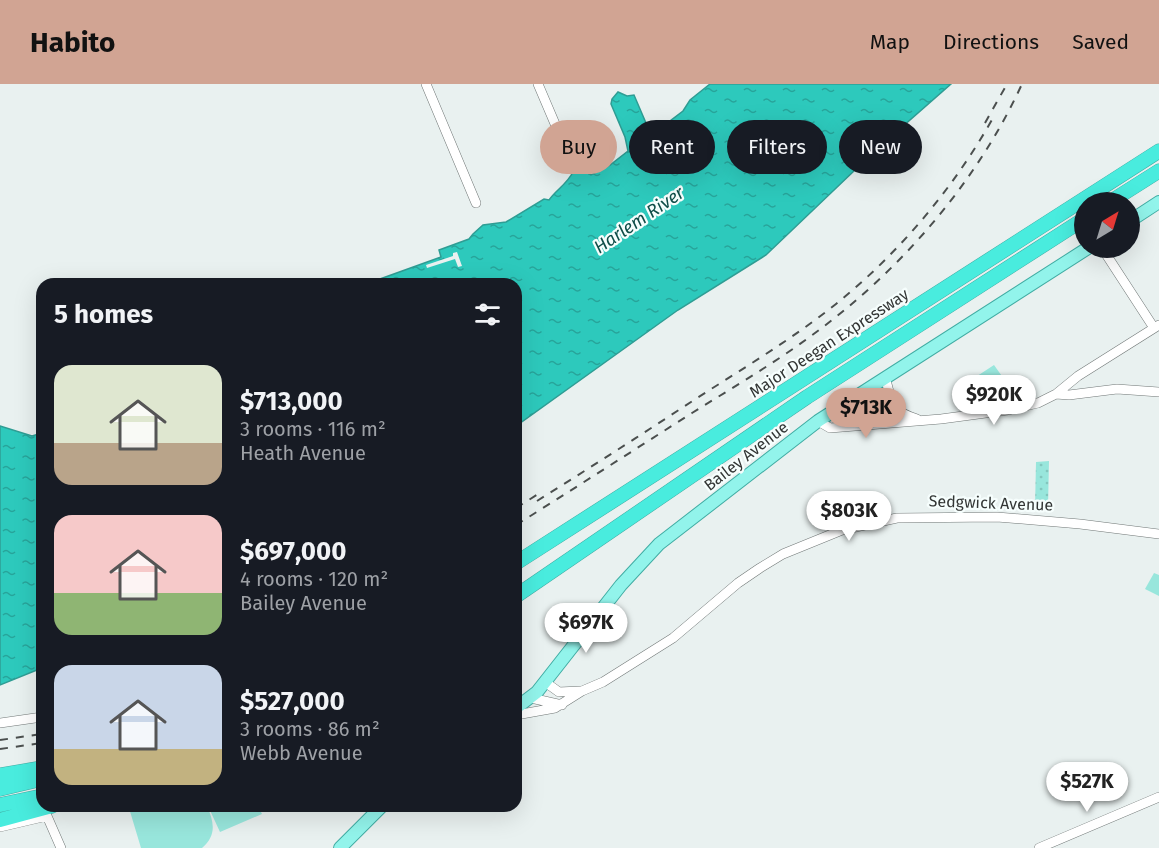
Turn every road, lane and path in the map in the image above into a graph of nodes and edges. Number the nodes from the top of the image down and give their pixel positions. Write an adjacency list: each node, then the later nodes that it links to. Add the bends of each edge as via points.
1 (426, 84): 7 (street)
2 (538, 84): 3 (street)
3 (553, 120)
4 (1159, 151): 22 (highway, Major Deegan Expressway)
5 (1159, 171): 6 (highway)
6 (1126, 192)
7 (476, 202)
8 (1159, 202): 9 (main road)
9 (1140, 214)
10 (1074, 225): 23 (highway, Major Deegan Expressway, via 823,386)
11 (1074, 257): 14 (main road, Bailey Avenue)
12 (1109, 258): 13 (street)
13 (1156, 326): 16 (street)
14 (885, 377): 17 (street); 18 (main road, Bailey Avenue)
15 (1159, 392): 16 (street, via 1117,389)
16 (1056, 394): 19 (street, via 1008,410)
17 (899, 414): 19 (street); 20 (street)
18 (818, 421): 20 (street, via 830,428); 24 (main road, Bailey Avenue, via 659,544 621,585)
19 (922, 421): 20 (street)
20 (893, 423)
21 (1159, 534): 25 (street, Sedgwick Avenue, via 987,517 897,518 842,530 783,554 760,568 673,638)
22 (522, 558)
23 (522, 592)
24 (546, 682): 25 (street, via 559,692); 26 (main road, Bailey Avenue)
25 (582, 691): 28 (street, Sedgwick Avenue)
26 (529, 699): 27 (main road); 28 (street)
27 (522, 704)
28 (562, 705): 29 (street, Sedgwick Avenue)
29 (522, 714)
30 (36, 718): 31 (street)
31 (0, 723)
32 (36, 769): 33 (highway)
33 (0, 775)
34 (36, 781): 35 (highway)
35 (0, 789)
36 (36, 797): 38 (highway)
37 (1159, 797): 47 (street)
38 (0, 805)
39 (43, 812): 43 (highway)
40 (46, 812): 44 (street)
41 (49, 812): 45 (street)
42 (376, 812): 46 (main road)
43 (0, 819)
44 (0, 827)
45 (60, 848)
46 (340, 848)
47 (1039, 848)

